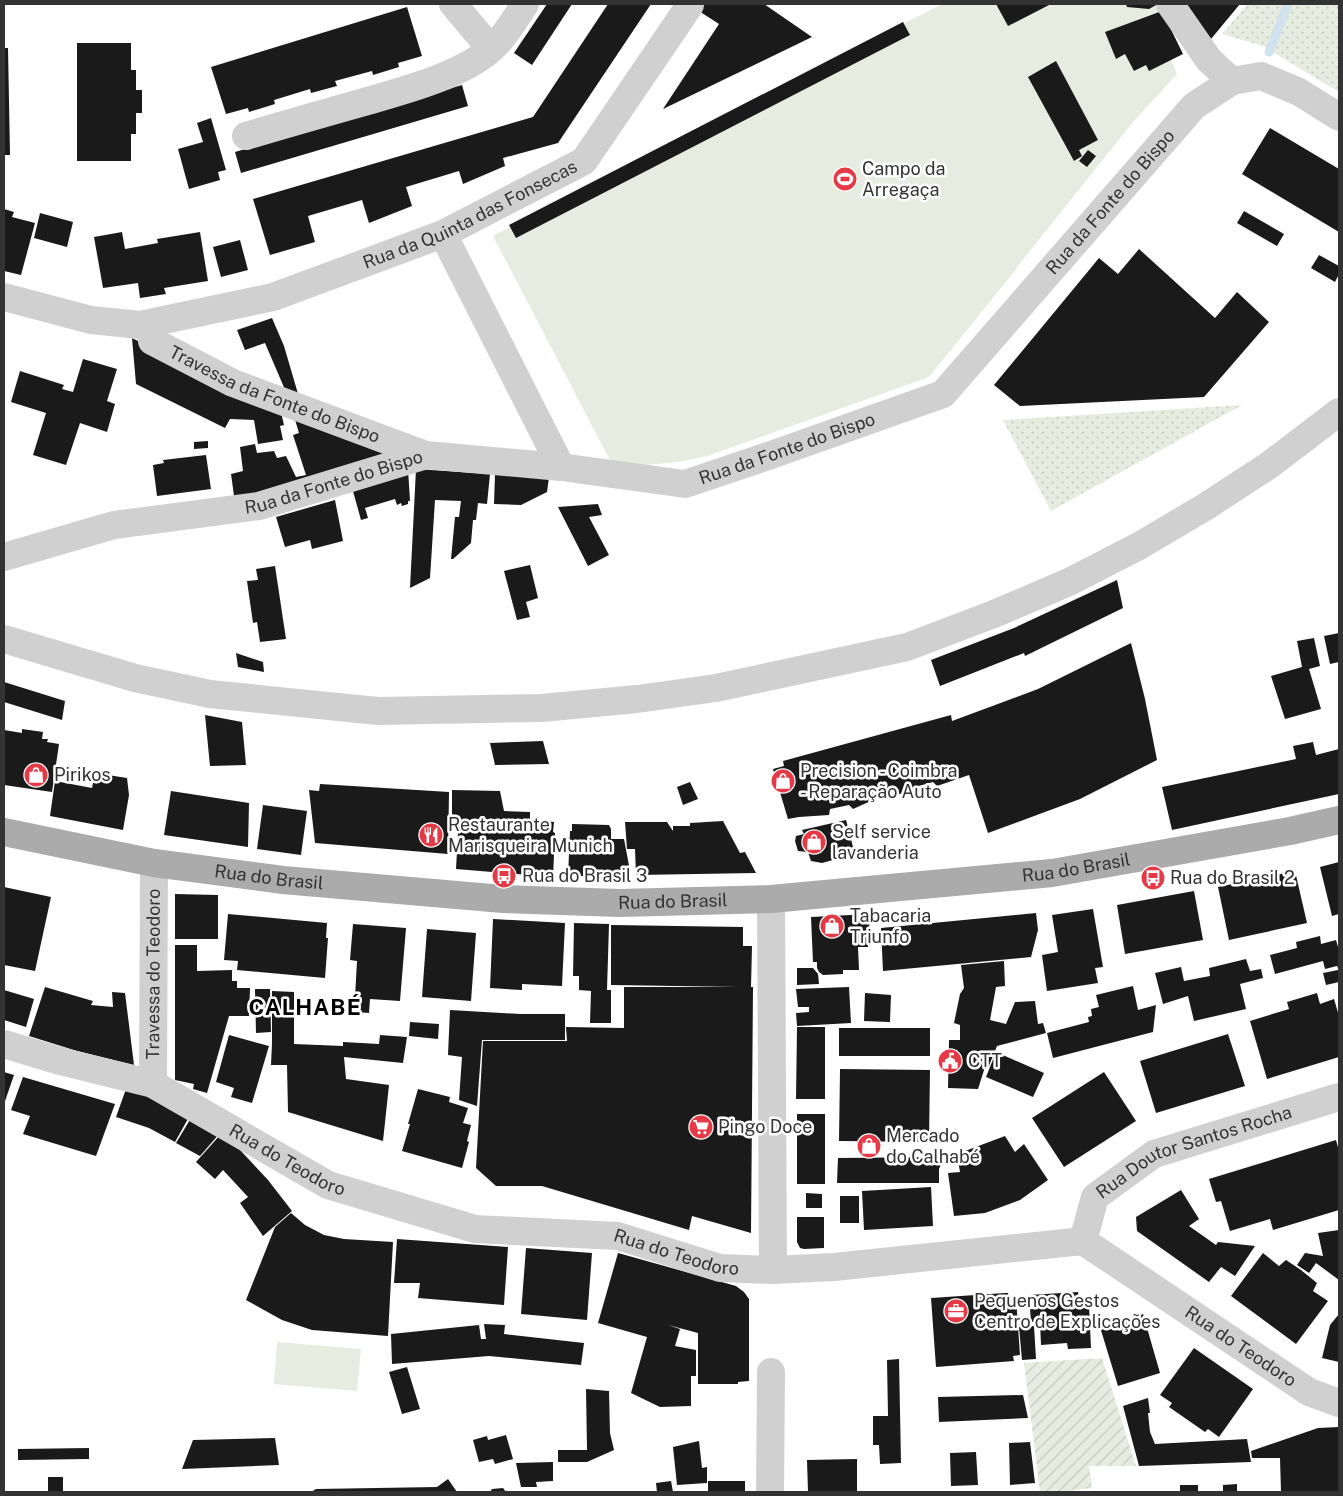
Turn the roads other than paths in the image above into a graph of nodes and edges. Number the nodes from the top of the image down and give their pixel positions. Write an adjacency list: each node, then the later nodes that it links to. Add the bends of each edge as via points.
1 (453, 4): 5 (street)
2 (525, 4): 5 (street)
3 (1170, 4): 6 (street, via 1209,60)
4 (690, 5): 9 (street, Rua da Quinta das Fonsecas, via 584,161)
5 (491, 49): 8 (street, via 460,69 414,87)
6 (1232, 81): 7 (street, via 1261,76 1299,92); 15 (street, Rua da Fonte do Bispo, via 1194,106 944,394 685,484)
7 (1339, 117)
8 (246, 136)
9 (442, 234): 11 (street, Rua da Quinta das Fonsecas, via 273,297); 15 (street)
10 (4, 297): 11 (street, Travessa da Fonte do Bispo, via 91,320 140,325)
11 (174, 318)
12 (152, 341): 14 (street, Travessa da Fonte do Bispo, via 233,383)
13 (1339, 412): 17 (street, via 1268,466 1205,508 1068,582 907,647 716,688 542,708 378,711 210,694 135,678)
14 (426, 455): 15 (street, Rua da Fonte do Bispo); 16 (street, Rua da Fonte do Bispo, via 259,506 114,525)
15 (561, 467)
16 (4, 557)
17 (4, 639)
18 (1339, 820): 21 (main road, Rua do Brasil, via 1052,874)
19 (4, 832): 20 (main road, Rua do Brasil)
20 (154, 863): 21 (main road, Rua do Brasil, via 283,880 503,899 620,903); 23 (street, Travessa do Teodoro)
21 (771, 899): 26 (street)
22 (4, 1044): 23 (street, Rua do Teodoro)
23 (153, 1084): 26 (street, Rua do Teodoro, via 337,1188 475,1229 618,1236 720,1268)
24 (1339, 1097): 25 (street, Rua Doutor Santos Rocha, via 1154,1154 1095,1197)
25 (1082, 1241): 26 (street, Rua do Teodoro, via 834,1267); 28 (street, Rua do Teodoro, via 1309,1392)
26 (773, 1270)
27 (771, 1372): 29 (street)
28 (1339, 1403)
29 (770, 1492)

